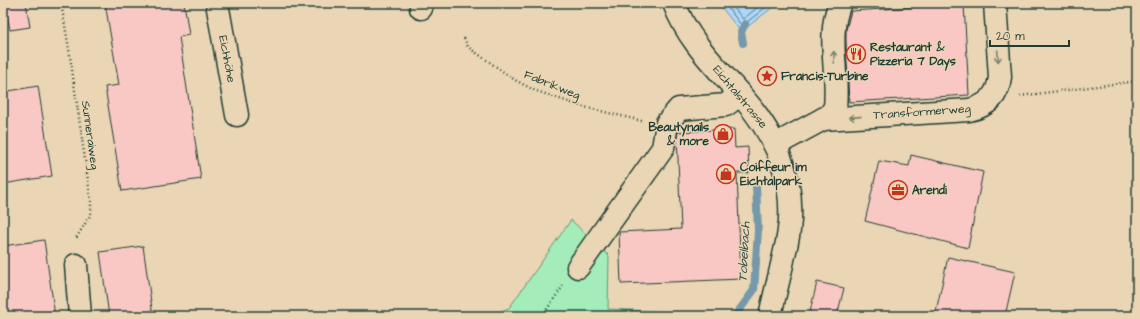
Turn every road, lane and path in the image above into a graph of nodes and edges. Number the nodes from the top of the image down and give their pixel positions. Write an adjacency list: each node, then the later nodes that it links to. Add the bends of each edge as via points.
1 (62, 3): 14 (path, Sunneraiweg, via 91,201 91,214 74,241)
2 (216, 3): 10 (street, Eichhöhe)
3 (674, 3): 8 (street, Eichtalstrasse, via 689,33)
4 (840, 3): 11 (street, one-way to 4, via 830,115 835,107 833,29)
5 (995, 3): 11 (street, Transformerweg, one-way to 11, via 1000,77 997,90 983,105 969,110)
6 (464, 38): 12 (path, Fabrikweg, via 468,48 534,90 595,110)
7 (1137, 81): 9 (path)
8 (740, 94): 13 (street, Eichtalstrasse, via 757,114); 15 (street, via 726,105 678,109 667,123 663,148)
9 (1024, 96)
10 (237, 115)
11 (823, 119): 13 (street)
12 (648, 122)
13 (775, 145): 17 (street, Eichtalstrasse, via 785,169 791,212)
14 (76, 265): 16 (street)
15 (578, 267)
16 (80, 316)
17 (770, 316)

